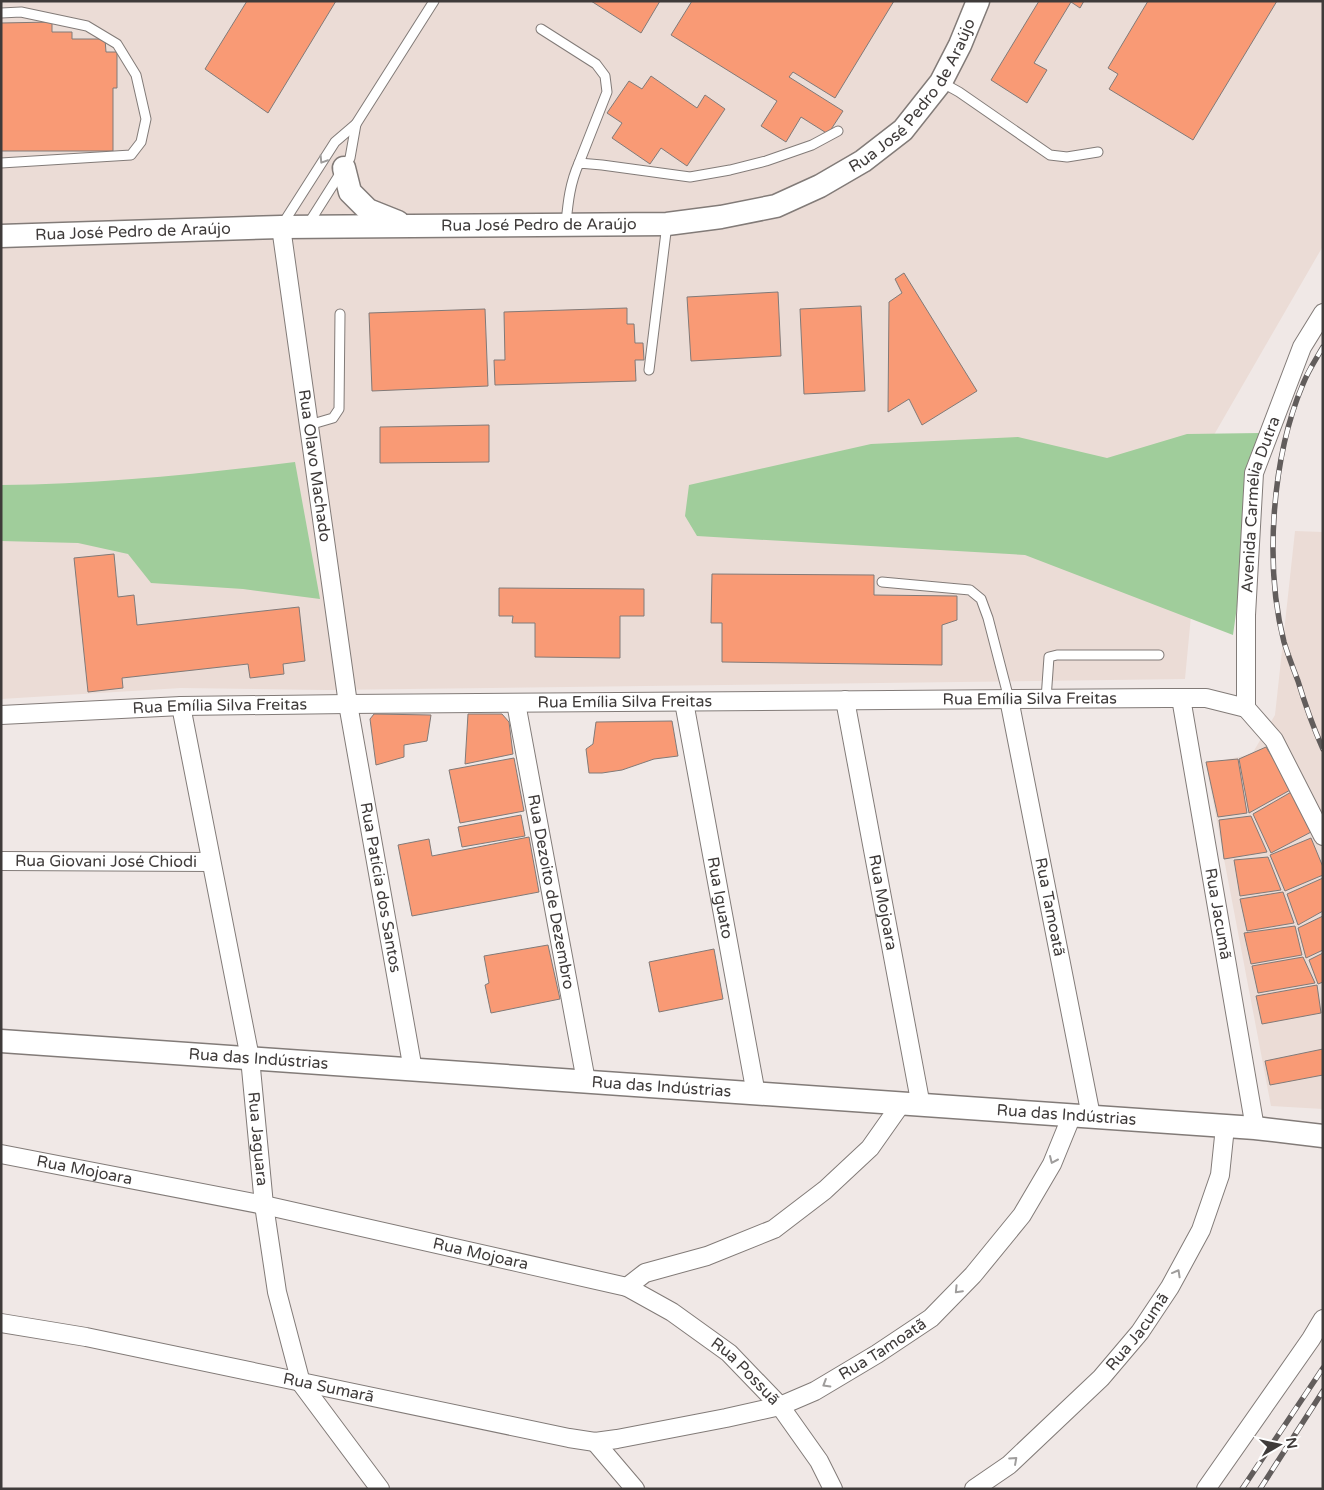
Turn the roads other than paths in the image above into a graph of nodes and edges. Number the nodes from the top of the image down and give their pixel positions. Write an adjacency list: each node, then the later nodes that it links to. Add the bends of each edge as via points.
1 (434, 1): 6 (lane)
2 (978, 1): 5 (street, Rua José Pedro de Araújo)
3 (1, 13): 9 (lane, via 21,12 87,26 118,44 136,75 146,120 140,142 131,155)
4 (541, 29): 10 (lane, via 596,64 605,76 607,92)
5 (941, 82): 8 (lane, via 1050,155 1067,157); 13 (street, Rua José Pedro de Araújo, via 903,130 863,161 820,186 776,206)
6 (356, 124): 11 (lane, via 350,158); 15 (lane, one-way to 15, via 335,142)
7 (838, 131): 10 (lane, via 812,145 766,161 690,177)
8 (1098, 152)
9 (1, 163)
10 (579, 164): 12 (lane, via 568,194)
11 (344, 168): 14 (street, via 350,192 368,210); 16 (lane)
12 (566, 223): 13 (street, Rua José Pedro de Araújo); 14 (street, Rua José Pedro de Araújo)
13 (667, 224): 20 (lane)
14 (408, 226): 16 (street, Rua José Pedro de Araújo)
15 (280, 227): 16 (street, Rua José Pedro de Araújo); 17 (street, Rua José Pedro de Araújo); 21 (street, Rua Olavo Machado)
16 (306, 227)
17 (1, 236)
18 (1323, 313): 32 (street, Avenida Carmélia Dutra, via 1302,347 1254,473 1246,615)
19 (340, 314): 21 (lane, via 339,409 333,418)
20 (649, 370)
21 (308, 425): 30 (street, Rua Olavo Machado)
22 (882, 582): 25 (lane, via 970,590 981,599)
23 (1159, 655): 26 (lane, via 1049,657)
24 (1181, 698): 26 (street, Rua Emília Silva Freitas); 32 (street, Rua Emília Silva Freitas, via 1206,698); 45 (street, Rua Jacumã)
25 (1008, 699): 26 (street, Rua Emília Silva Freitas); 27 (street, Rua Emília Silva Freitas); 43 (street, Rua Tamoatã)
26 (1046, 699)
27 (845, 700): 28 (street, Rua Emília Silva Freitas); 42 (street, Rua Mojoara)
28 (684, 702): 29 (street, Rua Emília Silva Freitas); 41 (street, Rua Iguato)
29 (516, 703): 30 (street, Rua Emília Silva Freitas); 40 (street, Rua Dezoito de Dezembro)
30 (348, 704): 31 (street, Rua Emília Silva Freitas); 39 (street, Rua Patícia dos Santos)
31 (181, 706): 33 (street, Rua Emília Silva Freitas); 36 (street, Rua Jaguara)
32 (1246, 708): 34 (street, via 1274,740)
33 (1, 715)
34 (1323, 836)
35 (1, 861): 36 (street, Rua Giovani José Chiodi)
36 (211, 862): 38 (street, Rua Jaguara)
37 (1, 1041): 38 (street, Rua das Indústrias)
38 (250, 1058): 39 (street, Rua das Indústrias); 48 (street, Rua Jaguara)
39 (413, 1070): 40 (street, Rua das Indústrias)
40 (586, 1081): 41 (street, Rua das Indústrias)
41 (756, 1094): 42 (street, Rua das Indústrias)
42 (911, 1105): 43 (street, Rua das Indústrias); 49 (street, via 825,1190 774,1229 707,1256 645,1273)
43 (1081, 1116): 44 (street, Rua das Indústrias); 53 (street, Rua Tamoatã, one-way to 53, via 1022,1215 973,1275 931,1318 815,1391)
44 (1225, 1127): 45 (street, Rua das Indústrias); 58 (street, Rua Jacumã, one-way to 44, via 1009,1465 1101,1378 1140,1332 1202,1230 1220,1175)
45 (1256, 1128): 46 (street, Rua das Indústrias)
46 (1323, 1136)
47 (1, 1154): 48 (street, Rua Mojoara)
48 (264, 1205): 49 (street, Rua Mojoara); 52 (street, Rua Jaguara, via 276,1292)
49 (627, 1287): 53 (street, Rua Possuã, via 672,1312 729,1353)
50 (1323, 1319): 59 (street)
51 (1, 1323): 52 (street, Rua Sumarã, via 86,1336)
52 (301, 1382): 54 (street, Rua Sumarã); 55 (street, Rua Jaguara)
53 (780, 1406): 54 (street, Rua Tamoatã); 57 (street, Rua Possuã, via 819,1461)
54 (595, 1442): 56 (street)
55 (380, 1489)
56 (635, 1489)
57 (832, 1489)
58 (974, 1489)
59 (1206, 1489)

